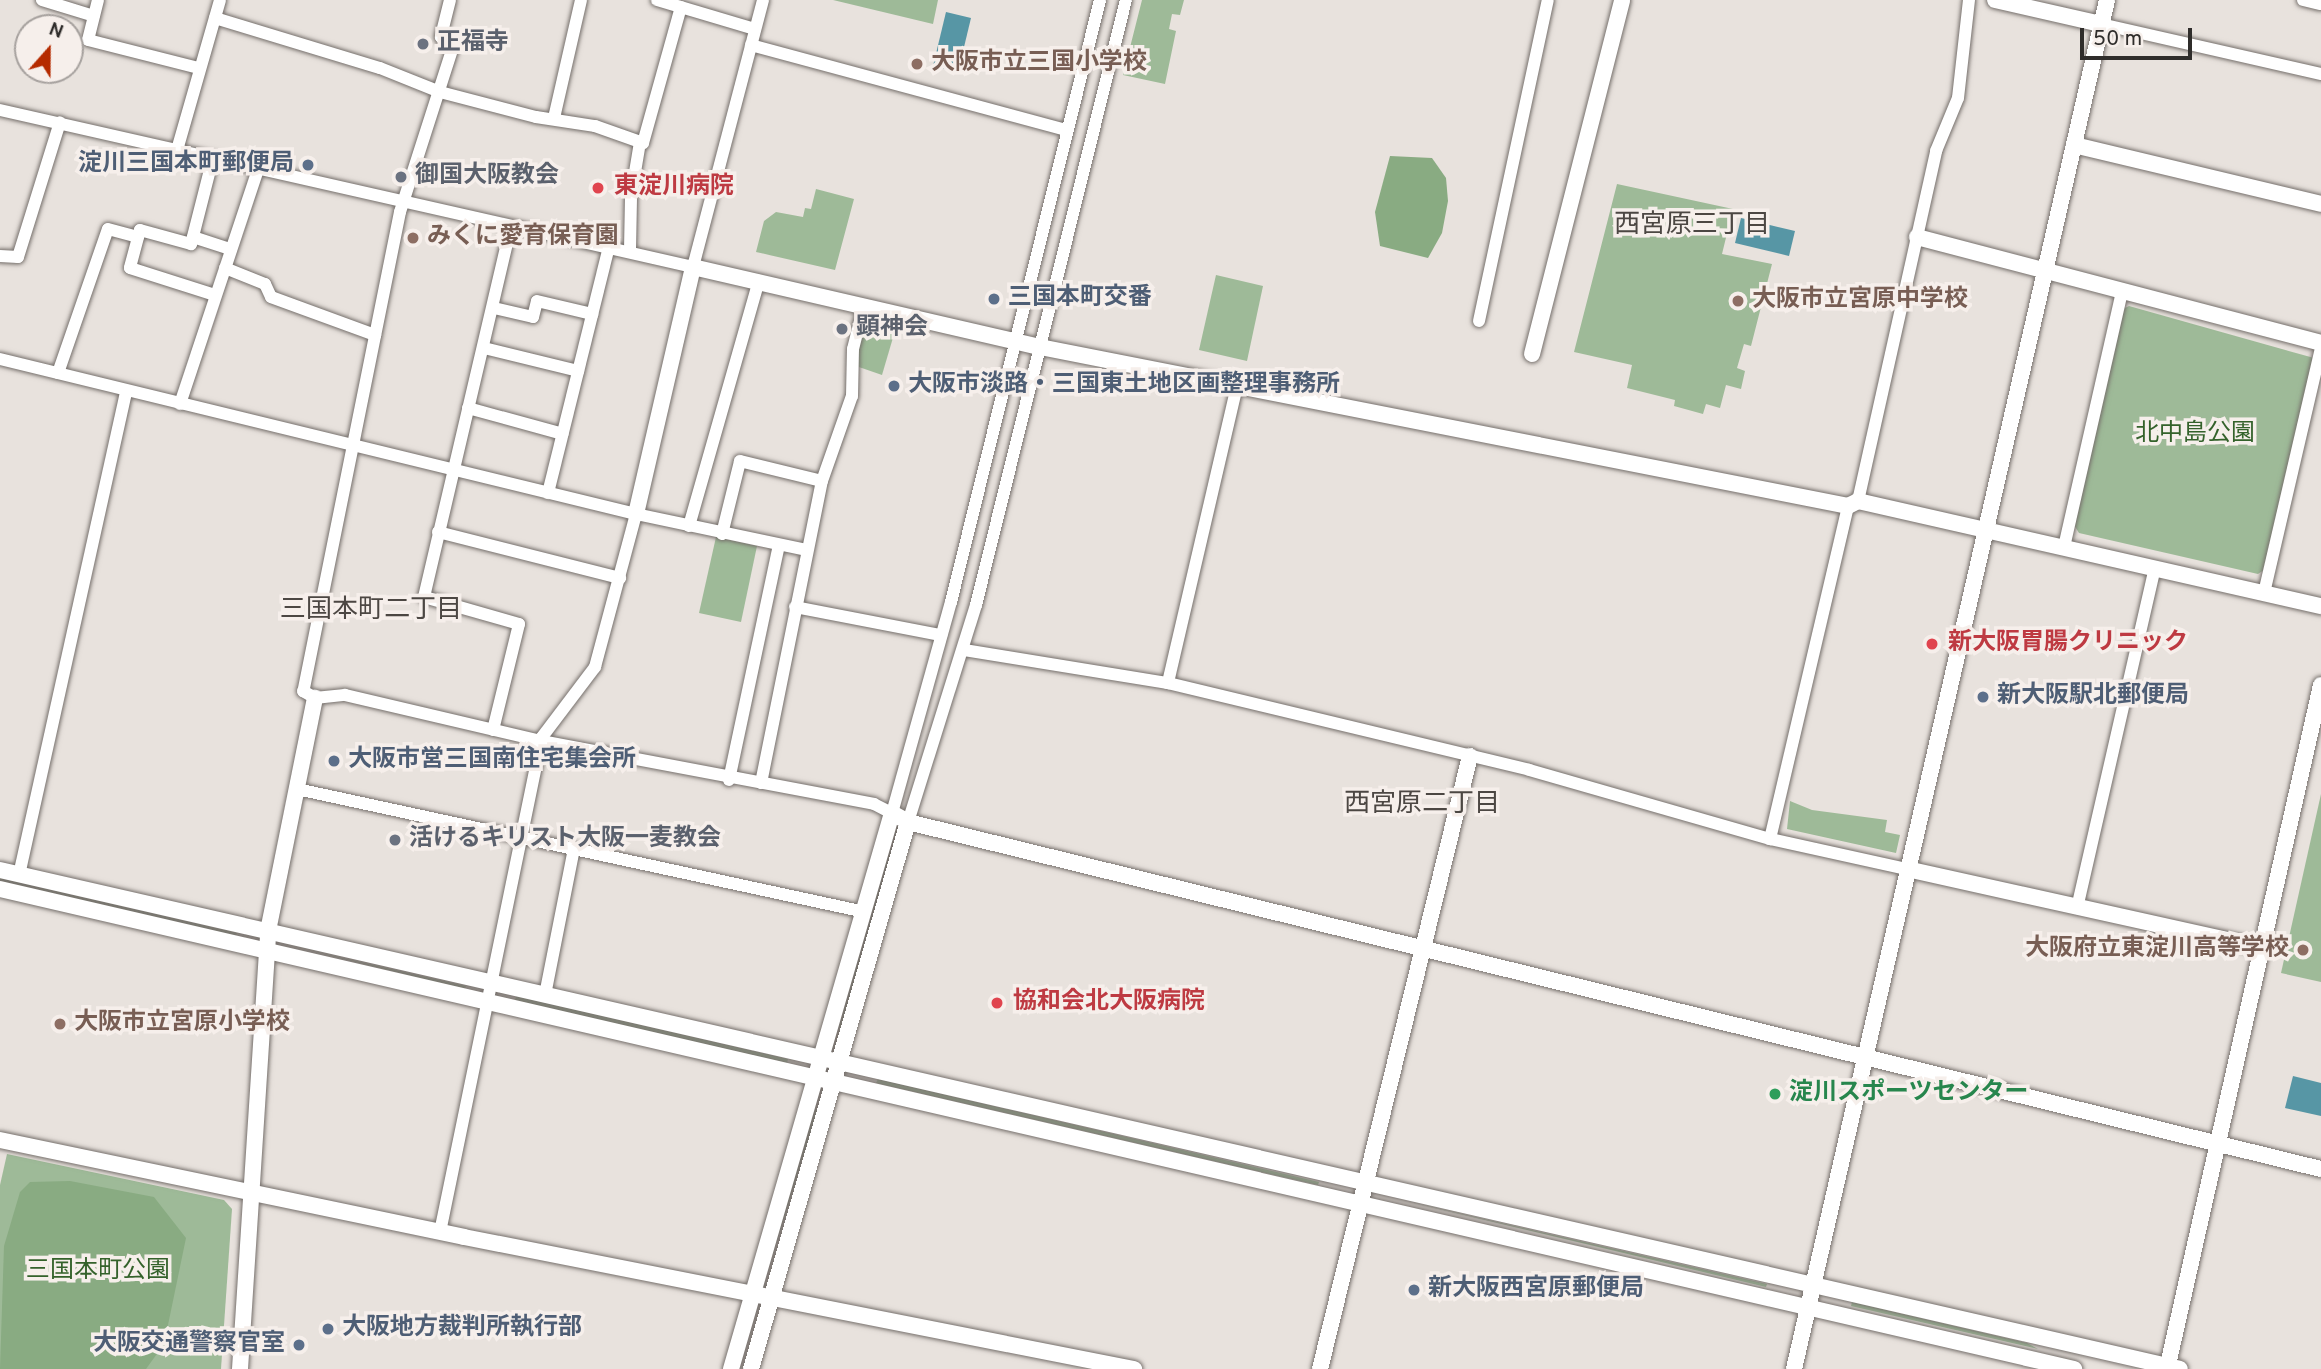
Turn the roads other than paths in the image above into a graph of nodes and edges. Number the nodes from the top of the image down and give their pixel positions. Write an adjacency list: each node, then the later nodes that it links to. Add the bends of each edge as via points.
1 (42, 0): 18 (street)
2 (98, 0): 18 (street)
3 (220, 0): 19 (street)
4 (450, 0): 25 (street, via 441,37 452,50)
5 (581, 0): 27 (street)
6 (763, 0): 21 (street)
7 (1100, 0): 29 (street)
8 (1126, 0): 30 (street)
9 (1548, 0): 55 (street)
10 (1622, 0): 62 (street)
11 (1969, 0): 41 (street, via 1958,98 1936,151)
12 (1995, 0): 20 (street)
13 (2107, 0): 20 (street)
14 (2303, 0): 16 (street)
15 (662, 1): 17 (street)
16 (2321, 4)
17 (681, 7): 21 (street); 31 (street, via 643,143)
18 (94, 16): 23 (street, via 88,40)
19 (215, 18): 23 (street); 25 (street, via 380,68)
20 (2101, 24): 24 (street); 32 (street)
21 (755, 29): 22 (street)
22 (751, 45): 29 (street); 46 (street)
23 (198, 68): 33 (street)
24 (2321, 74)
25 (440, 92): 27 (street); 36 (street)
26 (0, 110): 28 (street)
27 (554, 118): 31 (street)
28 (60, 122): 33 (street); 45 (street, via 18,257)
29 (1067, 131): 30 (street); 57 (street)
30 (1091, 139): 59 (street)
31 (639, 142): 44 (street)
32 (2074, 145): 37 (street); 48 (street)
33 (177, 150): 34 (street)
34 (213, 159): 35 (street); 40 (street)
35 (258, 170): 36 (street); 43 (street)
36 (404, 200): 38 (street); 56 (street)
37 (2321, 204)
38 (511, 226): 42 (street); 53 (street)
39 (138, 237): 40 (street, via 140,230 191,244); 51 (street, via 130,268); 65 (street, via 108,229)
40 (193, 237): 43 (street)
41 (1917, 237): 48 (street); 75 (street)
42 (609, 246): 44 (street); 54 (street)
43 (231, 249): 47 (street)
44 (630, 250): 46 (street)
45 (0, 256)
46 (694, 267): 49 (street); 76 (street)
47 (225, 268): 51 (street); 56 (street, via 265,284 271,297)
48 (2045, 271): 50 (street); 78 (street)
49 (759, 281): 52 (street); 77 (street)
50 (2122, 291): 58 (street); 82 (street)
51 (215, 295): 68 (street)
52 (864, 305): 57 (street); 73 (street, via 853,349 852,396)
53 (494, 308): 54 (street, via 533,317 537,301); 60 (street)
54 (592, 314): 64 (street)
55 (1479, 321)
56 (375, 335): 71 (street)
57 (1014, 341): 59 (street); 89 (street)
58 (2321, 343)
59 (1040, 347): 66 (street); 90 (street)
60 (484, 348): 64 (street); 69 (street)
61 (2321, 349): 86 (street)
62 (1532, 354)
63 (0, 359): 65 (street)
64 (578, 371): 70 (street)
65 (58, 373): 67 (street)
66 (1237, 386): 75 (street); 91 (street)
67 (126, 392): 68 (street); 107 (street)
68 (180, 404): 71 (street)
69 (468, 408): 70 (street); 72 (street)
70 (563, 433): 74 (street)
71 (350, 445): 72 (street); 93 (street, via 303,691)
72 (454, 468): 74 (street); 79 (street)
73 (822, 481): 80 (street, via 740,461); 83 (street)
74 (548, 493): 76 (street)
75 (1853, 504): 78 (street); 103 (street)
76 (636, 514): 77 (street); 85 (street)
77 (689, 526): 80 (street)
78 (1986, 529): 82 (street); 105 (street)
79 (438, 532): 85 (street); 94 (street, via 424,597 519,624)
80 (722, 534): 81 (street)
81 (779, 545): 83 (street); 97 (street)
82 (2064, 547): 84 (street)
83 (807, 551): 88 (street)
84 (2155, 568): 86 (street); 109 (street)
85 (620, 578): 95 (street, via 596,667 548,724)
86 (2264, 593): 87 (street)
87 (2321, 606)
88 (795, 607): 89 (street); 98 (street)
89 (941, 635): 100 (street)
90 (964, 650): 91 (street); 101 (street)
91 (1168, 683): 96 (street)
92 (2321, 685): 113 (street)
93 (315, 698): 94 (street, via 345,695); 99 (street)
94 (493, 730): 95 (street)
95 (541, 741): 97 (street); 102 (street)
96 (1471, 756): 103 (street); 112 (street)
97 (729, 780): 98 (street)
98 (761, 783): 100 (street, via 874,804)
99 (297, 789): 102 (street); 111 (street)
100 (892, 813): 101 (street); 110 (street)
101 (908, 822): 112 (street); 120 (street)
102 (522, 836): 104 (street); 115 (street)
103 (1770, 839): 105 (street)
104 (574, 849): 110 (street); 116 (street)
105 (1907, 869): 109 (street); 118 (street)
106 (0, 870): 107 (street)
107 (19, 875): 111 (street)
108 (0, 890): 114 (street)
109 (2077, 908): 113 (street)
110 (865, 912): 119 (street)
111 (268, 931): 114 (street); 115 (street)
112 (1423, 948): 118 (street); 126 (street)
113 (2262, 948): 124 (street)
114 (266, 950): 117 (street); 127 (street)
115 (493, 982): 116 (street); 117 (street)
116 (545, 995): 119 (street)
117 (489, 1001): 121 (street); 129 (street)
118 (1866, 1054): 124 (street); 130 (street)
119 (824, 1060): 120 (street); 121 (street)
120 (842, 1062): 122 (street); 126 (street)
121 (818, 1077): 122 (street); 131 (street)
122 (836, 1081): 128 (street); 132 (street)
123 (0, 1140): 127 (street)
124 (2217, 1145): 125 (street); 134 (street)
125 (2321, 1168)
126 (1365, 1183): 128 (street); 130 (street)
127 (251, 1192): 129 (street); 135 (street)
128 (1361, 1202): 133 (street); 139 (street)
129 (440, 1232): 131 (street)
130 (1813, 1286): 133 (street); 134 (street)
131 (753, 1293): 132 (street); 136 (street)
132 (772, 1296): 137 (street); 138 (street)
133 (1809, 1305): 140 (street); 141 (street)
134 (2171, 1368)
135 (240, 1369)
136 (731, 1369)
137 (751, 1369)
138 (1134, 1369)
139 (1321, 1369)
140 (1794, 1369)
141 (2074, 1369)

